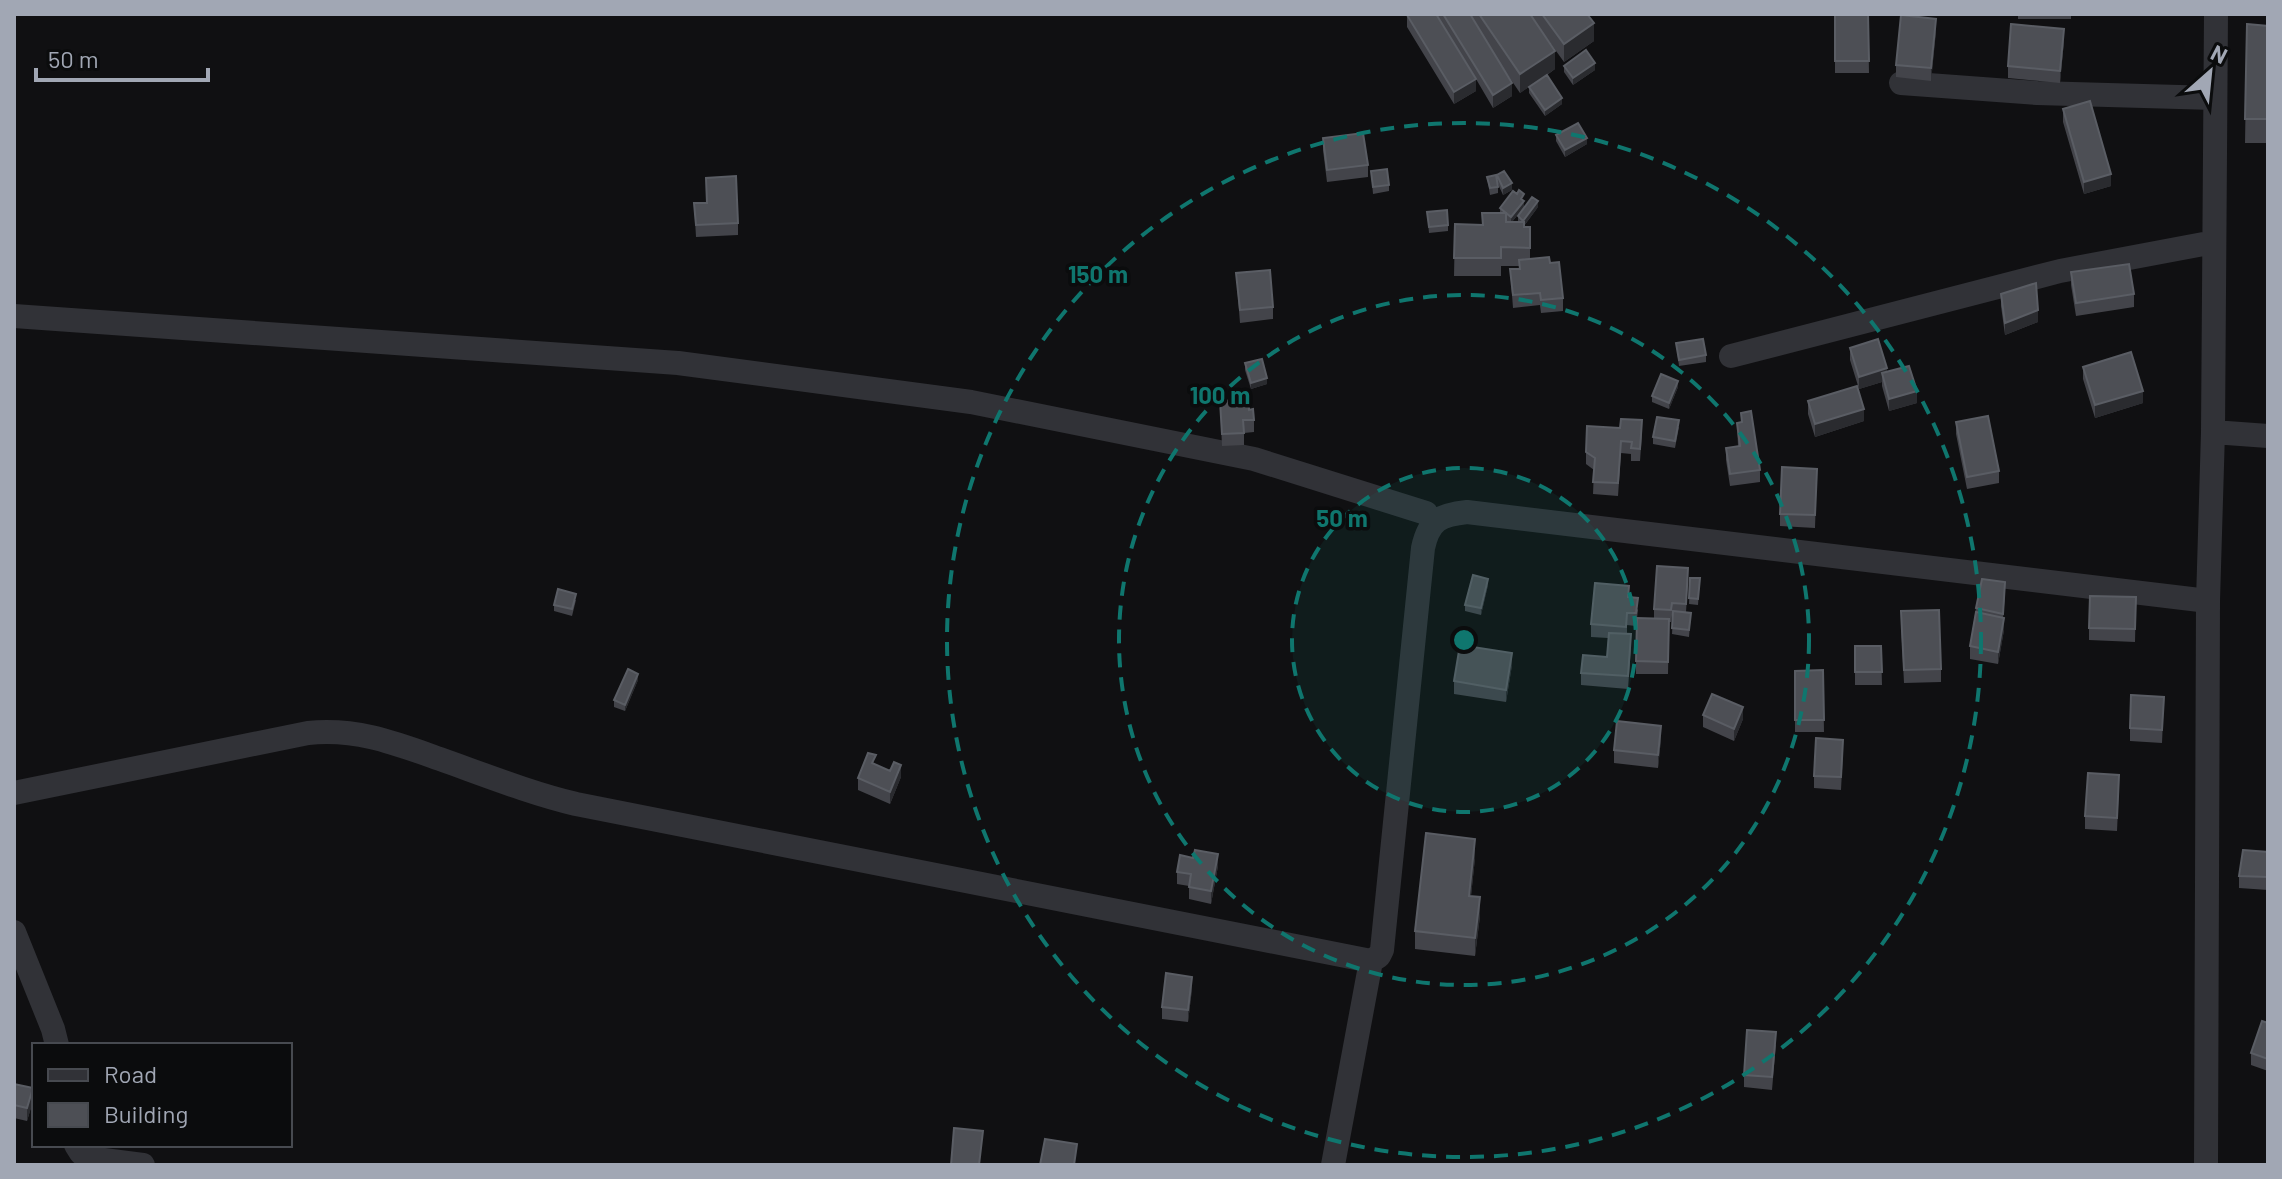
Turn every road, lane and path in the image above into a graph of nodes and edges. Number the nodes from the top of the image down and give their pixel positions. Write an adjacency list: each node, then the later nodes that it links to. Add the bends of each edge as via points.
1 (2216, 14): 3 (street)
2 (1901, 83): 3 (street)
3 (2215, 98): 4 (street)
4 (2214, 242): 6 (street, via 2060,271); 7 (street)
5 (14, 316): 9 (street, via 678,363 971,402 1254,459)
6 (1731, 356)
7 (2213, 432): 8 (street); 10 (street)
8 (2268, 436)
9 (1426, 513)
10 (2208, 601): 13 (street, via 1467,512 1448,514 1434,522 1423,548 1382,950); 18 (street)
11 (14, 793): 13 (street, via 308,733 348,732 576,804)
12 (14, 932): 14 (street)
13 (1371, 961): 17 (street)
14 (56, 1043)
15 (77, 1147): 16 (street, via 88,1158)
16 (143, 1165)
17 (1333, 1165)
18 (2206, 1165)

